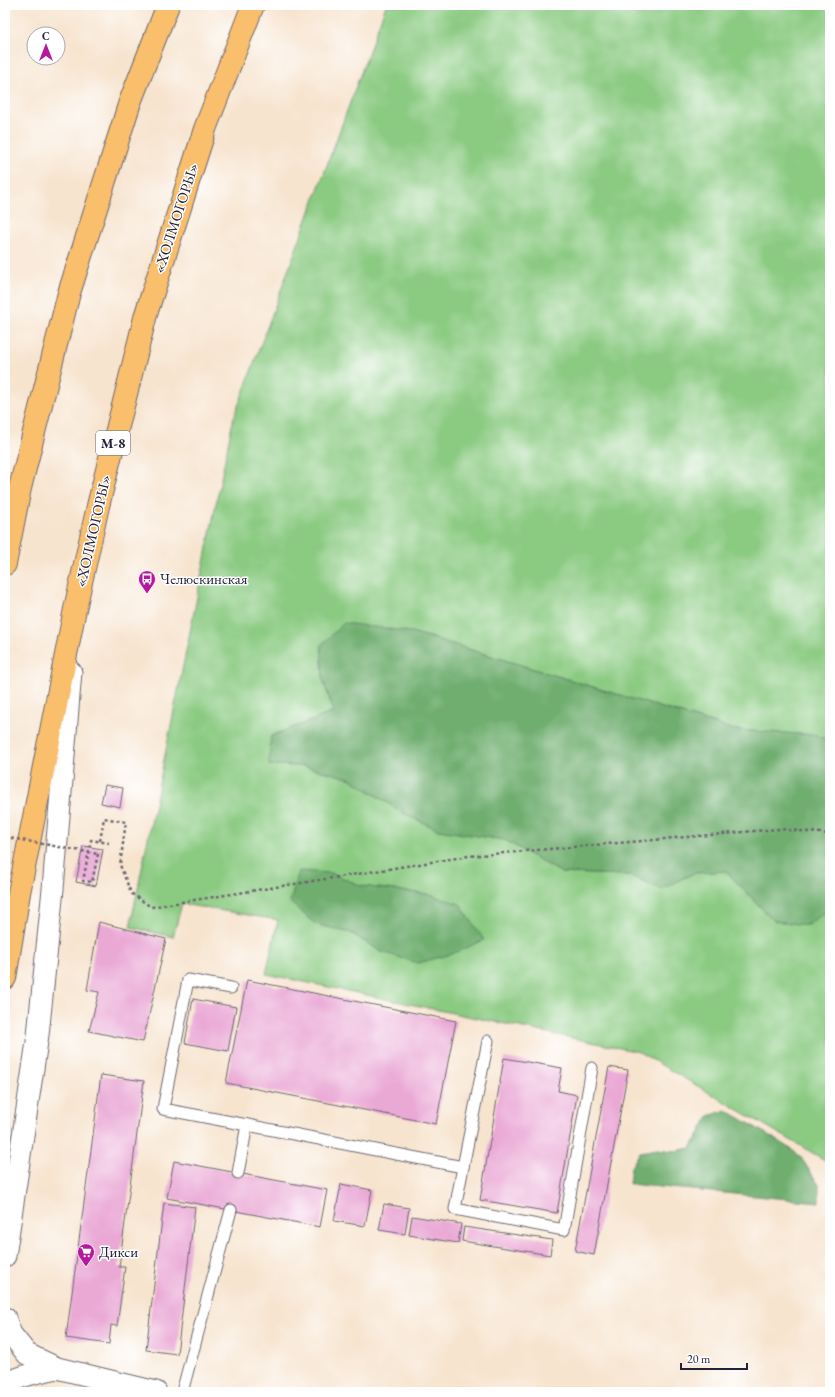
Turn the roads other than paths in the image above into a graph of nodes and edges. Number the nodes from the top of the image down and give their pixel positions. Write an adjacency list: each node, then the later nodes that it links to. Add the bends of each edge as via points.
1 (168, 5): 3 (highway, via 130,102 69,292 20,488)
2 (253, 5): 4 (highway, «ХОЛМОГОРЫ» / М-8, via 205,129 146,314 98,506)
3 (5, 564)
4 (76, 609): 5 (highway, «ХОЛМОГОРЫ» / М-8, via 19,894); 13 (street, via 54,889 38,1036)
5 (5, 978)
6 (231, 988): 9 (lane, via 188,980 163,1109)
7 (488, 1041): 10 (lane)
8 (592, 1068): 10 (lane, via 564,1230 455,1209)
9 (247, 1125): 10 (lane); 11 (lane)
10 (463, 1167)
11 (238, 1173)
12 (231, 1210): 18 (lane)
13 (5, 1256)
14 (5, 1318): 15 (street, via 11,1334 27,1354)
15 (57, 1368): 16 (street, via 33,1373); 17 (street)
16 (5, 1385)
17 (149, 1391)
18 (182, 1392)

